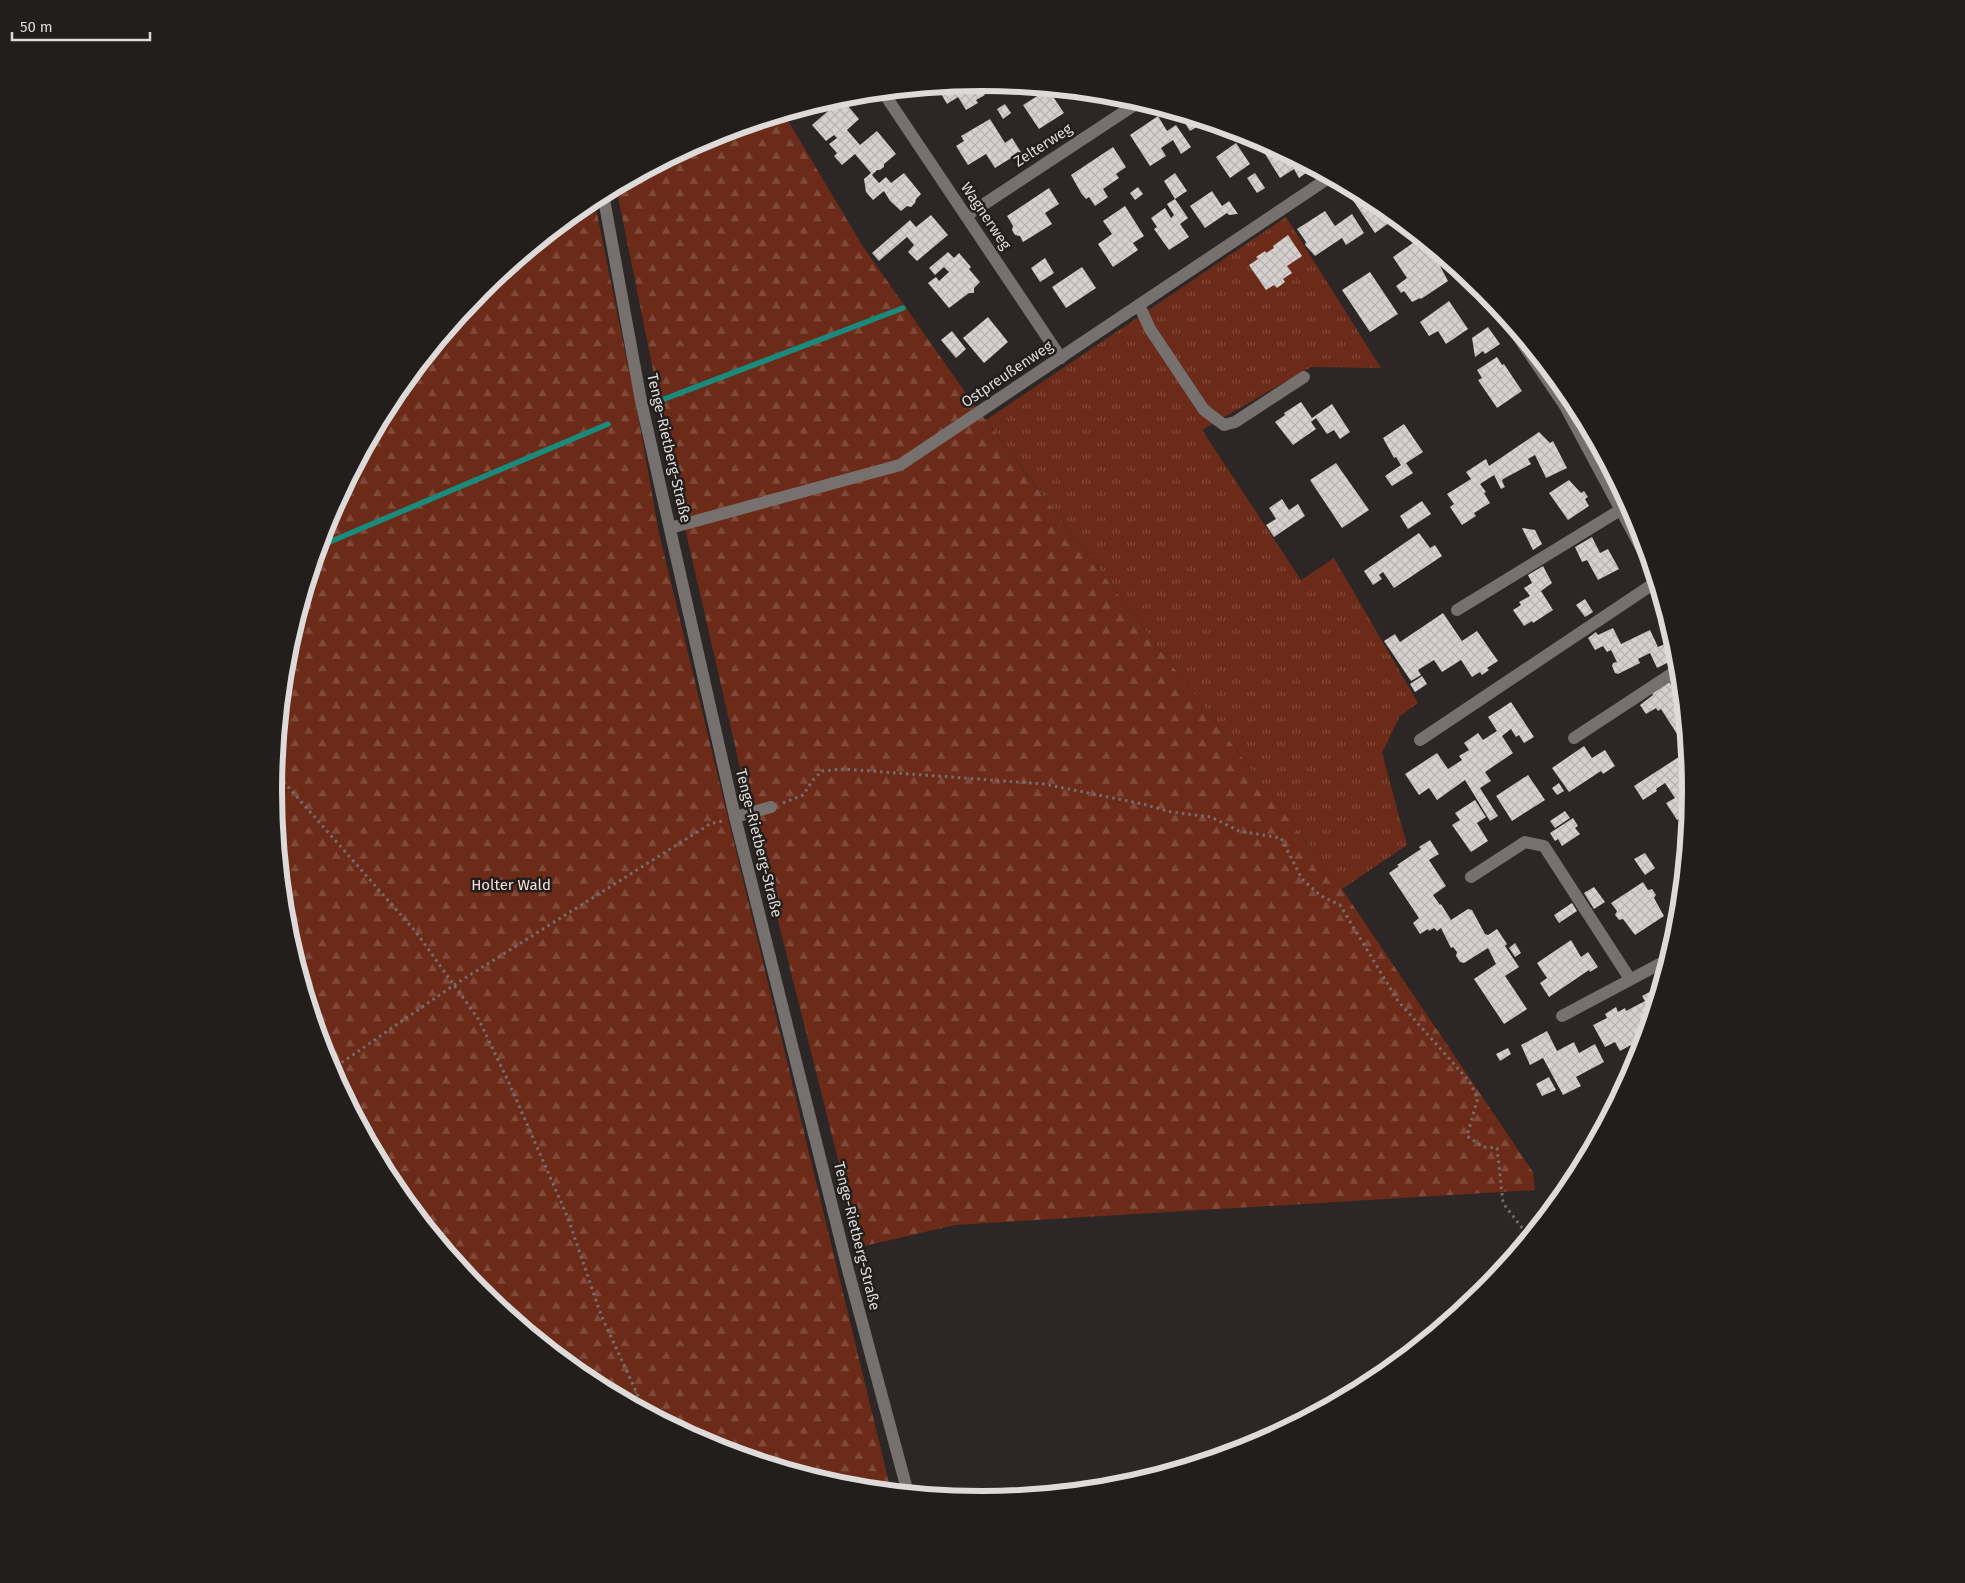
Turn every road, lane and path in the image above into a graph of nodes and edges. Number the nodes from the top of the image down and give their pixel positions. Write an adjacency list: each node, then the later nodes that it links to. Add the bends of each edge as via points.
1 (888, 98): 5 (street, Wagnerweg)
2 (1131, 108): 5 (street, Zelterweg)
3 (1325, 181): 6 (street, Ostpreußenweg)
4 (604, 202): 12 (street, Tenge-Rietberg-Straße, via 641,401)
5 (966, 216): 7 (street, Wagnerweg)
6 (1139, 305): 7 (street, Ostpreußenweg); 8 (street, via 1150,329 1204,410 1224,425 1235,422)
7 (1061, 358): 12 (street, Ostpreußenweg, via 900,465)
8 (1304, 377)
9 (1587, 438): 10 (street)
10 (1622, 509): 11 (street); 14 (street)
11 (1626, 516)
12 (670, 528): 20 (street, Tenge-Rietberg-Straße)
13 (1652, 585): 17 (street)
14 (1458, 610)
15 (1672, 674): 16 (street)
16 (1574, 738)
17 (1420, 740)
18 (282, 781): 24 (path, via 416,932)
19 (771, 808): 20 (street); 27 (path, via 803,796 822,771 843,769 1044,784 1171,812 1210,817 1239,831 1281,838 1302,879 1321,896 1340,905 1398,1001 1469,1081 1478,1098 1467,1136 1483,1147 1497,1148 1503,1204)
20 (735, 817): 24 (path, via 710,824); 31 (street, Tenge-Rietberg-Straße, via 848,1270)
21 (1471, 877): 23 (street, via 1525,842 1544,846)
22 (1661, 963): 23 (street)
23 (1630, 979): 25 (street)
24 (454, 985): 26 (path); 28 (path, via 479,1020 509,1083 568,1218 601,1315)
25 (1562, 1016)
26 (338, 1065)
27 (1526, 1233)
28 (636, 1392): 29 (path); 30 (path)
29 (630, 1397)
30 (641, 1403)
31 (906, 1487)

